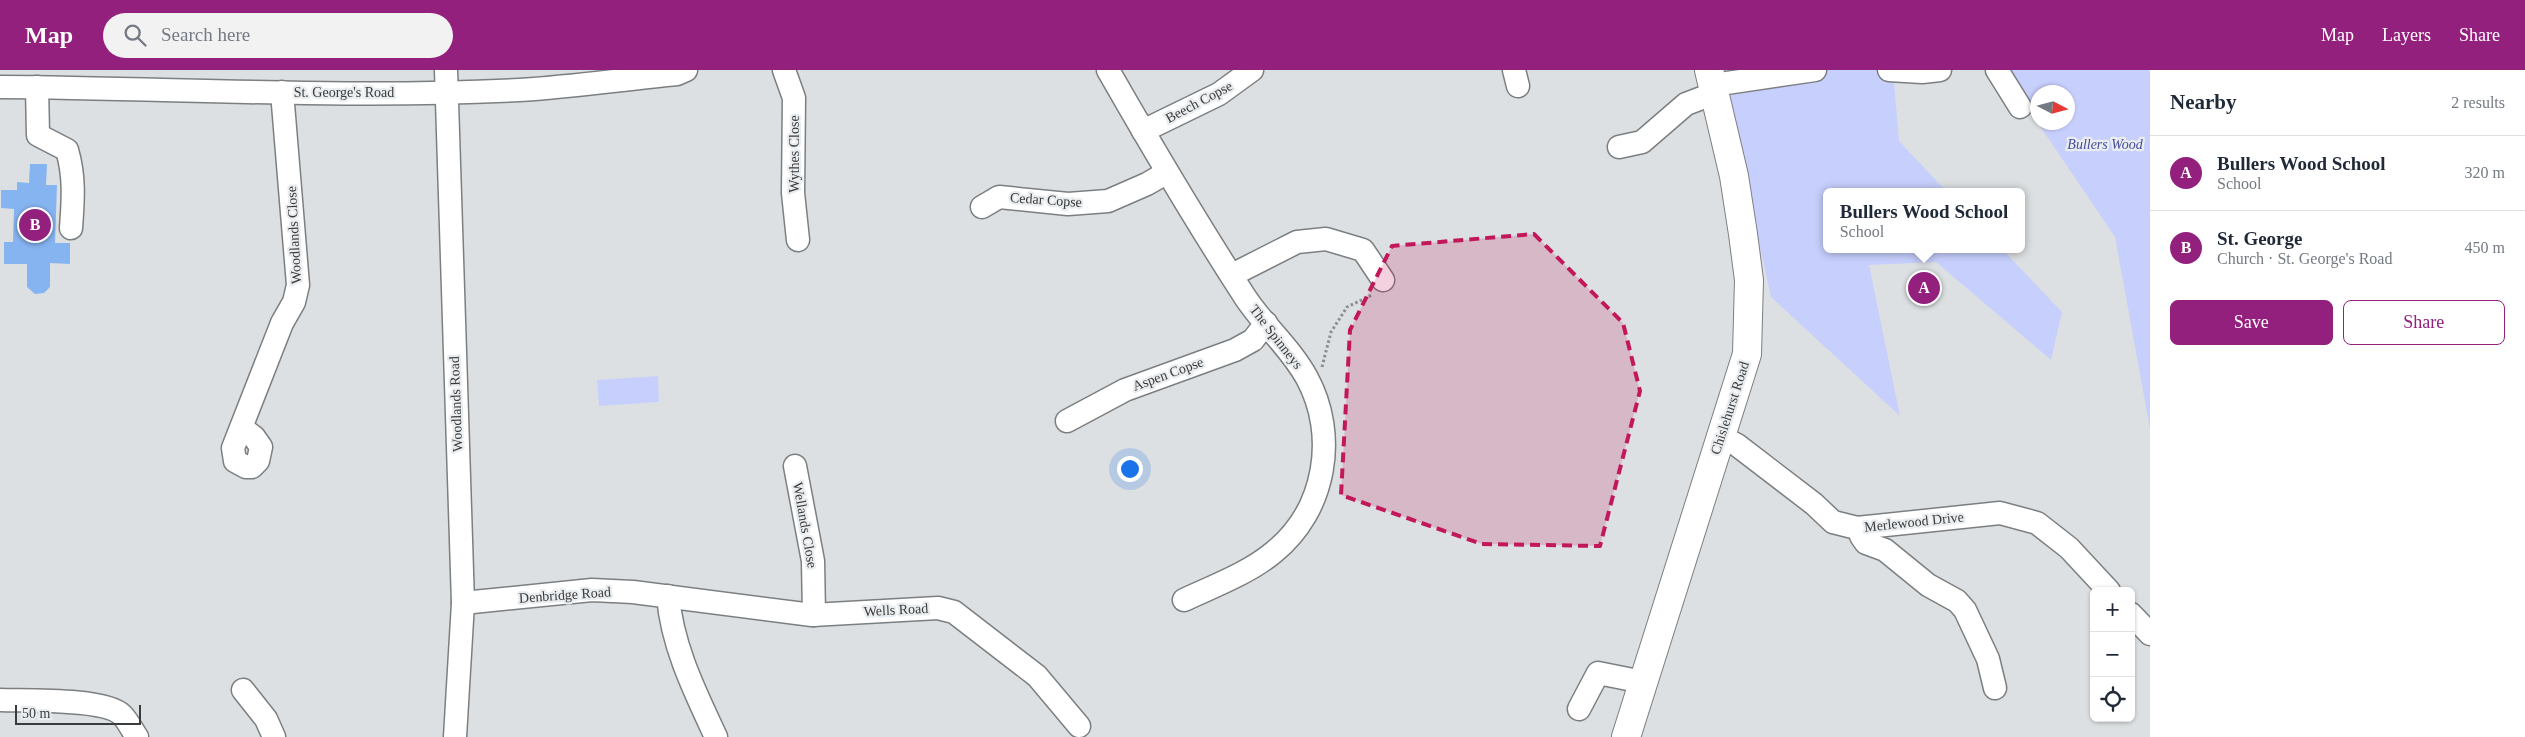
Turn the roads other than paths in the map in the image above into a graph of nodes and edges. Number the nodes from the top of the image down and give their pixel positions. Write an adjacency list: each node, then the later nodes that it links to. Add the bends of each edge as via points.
1 (686, 70): 10 (street, St. George's Road, via 677,74 520,90)
2 (784, 70): 21 (street, Wythes Close, via 794,98 794,193)
3 (1108, 70): 16 (street, The Spinneys)
4 (1252, 70): 16 (street, Beech Copse, via 1219,94)
5 (1815, 70): 11 (street)
6 (1889, 70): 7 (street)
7 (1940, 70)
8 (1997, 70): 15 (street)
9 (124, 80): 13 (street, St. George's Road); 14 (street, St. George's Road)
10 (446, 81): 14 (street, St. George's Road); 33 (street, Woodlands Road)
11 (1712, 83): 17 (street, via 1642,142); 27 (main road, Chislehurst Road, via 1734,176 1749,288 1748,354)
12 (0, 87): 13 (street, St. George's Road)
13 (38, 87): 20 (street, via 38,135 67,150 72,167)
14 (282, 92): 26 (street, Woodlands Close, via 298,285)
15 (2020, 107)
16 (1143, 131): 18 (street, The Spinneys)
17 (1619, 147)
18 (1166, 173): 19 (street, Cedar Copse, via 1108,201 1068,204 999,197); 22 (street, The Spinneys)
19 (982, 207)
20 (71, 228)
21 (798, 240)
22 (1232, 275): 23 (street, via 1297,242 1326,239 1363,250); 24 (street, The Spinneys)
23 (1383, 280)
24 (1266, 323): 25 (street, Aspen Copse, via 1253,340 1235,350 1124,390); 32 (street, The Spinneys, via 1292,353 1322,413 1324,441 1316,494 1296,530 1275,552 1258,564)
25 (1067, 421)
26 (242, 428)
27 (1720, 436): 29 (street, Merlewood Drive, via 1814,504 1833,522); 37 (main road, Chislehurst Road)
28 (794, 466): 34 (street, Wellands Close, via 813,561)
29 (1860, 528): 30 (street, Merlewood Drive, via 2000,513 2037,523 2069,548); 38 (street, via 1860,536 1866,543 1885,550 1928,585 1957,601 1988,659)
30 (2105, 587)
31 (668, 596): 33 (street, Denbridge Road, via 592,590); 34 (street, Wells Road); 46 (street, via 670,616 688,677)
32 (1184, 600)
33 (463, 603): 45 (street, Woodlands Road)
34 (814, 615): 42 (street, Wells Road, via 938,608 954,612 1036,676)
35 (2135, 618): 36 (street)
36 (2150, 634)
37 (1643, 682): 41 (street, via 1598,673); 47 (main road, Chislehurst Road)
38 (1995, 688)
39 (243, 690): 44 (street, via 266,719)
40 (0, 700): 43 (street, via 107,707 121,713)
41 (1579, 709)
42 (1079, 726)
43 (137, 737)
44 (274, 737)
45 (455, 737)
46 (716, 737)
47 (1626, 737)

